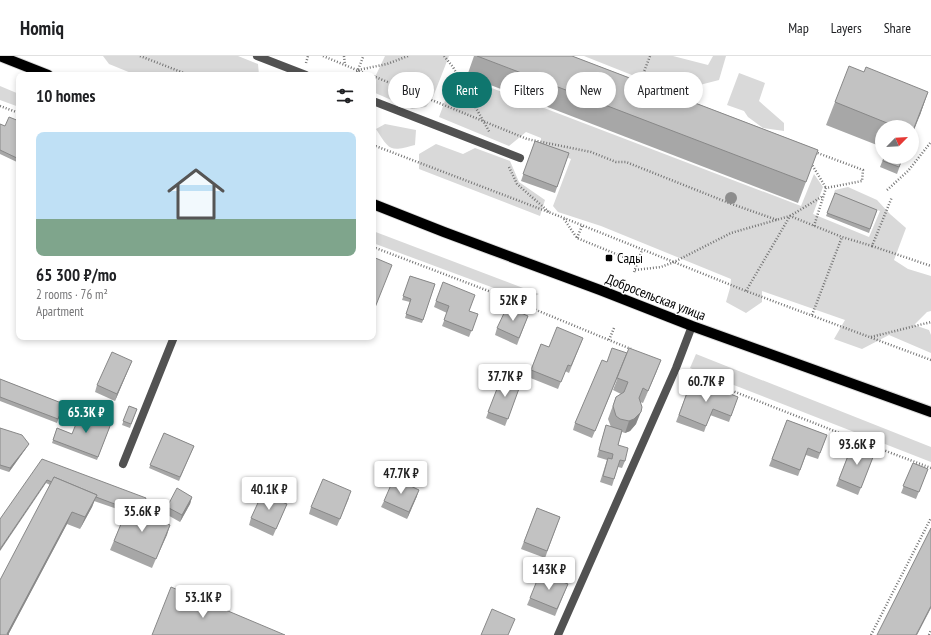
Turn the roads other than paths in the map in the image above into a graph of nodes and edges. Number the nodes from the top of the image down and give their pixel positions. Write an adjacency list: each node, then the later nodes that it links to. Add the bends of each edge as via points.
1 (0, 56): 3 (main road)
2 (257, 56): 4 (street)
3 (40, 72)
4 (298, 72)
5 (376, 102): 6 (street)
6 (520, 158)
7 (376, 205): 8 (main road, Добросельская улица)
8 (692, 326): 10 (main road, Добросельская улица); 12 (street, via 676,368)
9 (173, 340): 11 (street)
10 (931, 412)
11 (123, 464)
12 (558, 635)

